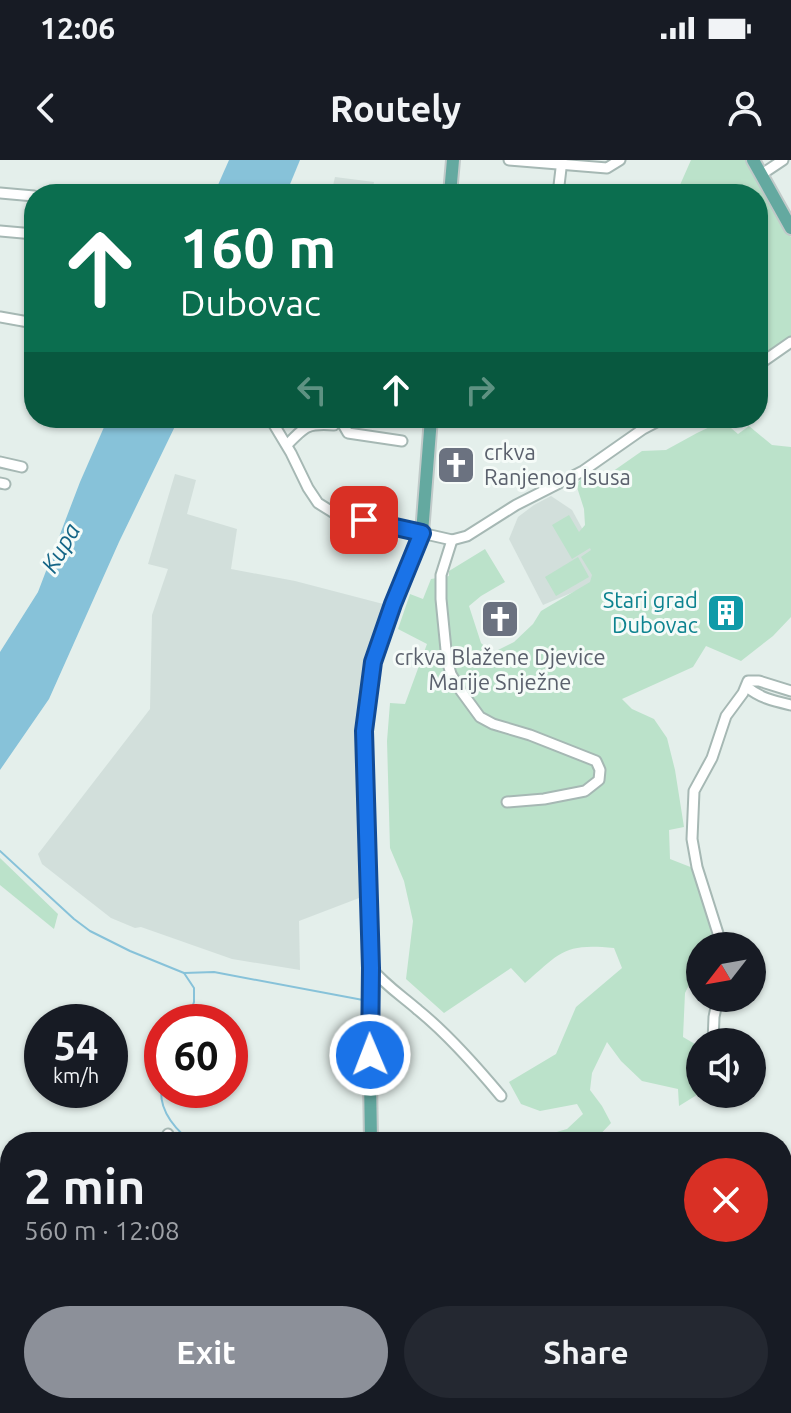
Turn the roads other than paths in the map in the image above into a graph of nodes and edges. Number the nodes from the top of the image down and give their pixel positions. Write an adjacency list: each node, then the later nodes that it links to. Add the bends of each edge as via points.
1 (453, 160): 8 (main road)
2 (509, 160): 6 (street)
3 (620, 160): 6 (street, via 607,168)
4 (753, 160): 7 (main road)
5 (783, 160): 7 (street)
6 (561, 162): 9 (street)
7 (762, 174): 10 (main road)
8 (451, 184)
9 (559, 184)
10 (767, 184)
11 (768, 185): 14 (main road)
12 (0, 193): 13 (street)
13 (24, 195)
14 (791, 228)
15 (0, 231): 16 (street)
16 (24, 233)
17 (0, 317): 18 (street)
18 (24, 321)
19 (791, 342): 20 (street)
20 (768, 358)
21 (276, 428): 27 (street)
22 (302, 428): 27 (street)
23 (345, 428): 26 (street, via 348,433)
24 (430, 428): 30 (main road)
25 (645, 428): 31 (street, via 583,471)
26 (402, 441)
27 (287, 445): 30 (street, via 318,503 334,513)
28 (0, 462): 29 (street)
29 (22, 467)
30 (422, 533): 31 (street); 37 (main road, via 373,662 364,751)
31 (452, 540): 35 (street, via 441,575 441,599 447,660 461,691 480,717 596,761 600,770 599,780 585,791)
32 (747, 684): 33 (street, via 759,681); 34 (street, via 767,700); 36 (street, via 726,716 694,791 692,839)
33 (791, 691)
34 (791, 705)
35 (507, 802)
36 (718, 932)
37 (371, 968): 38 (street); 39 (main road)
38 (501, 1096)
39 (371, 1132)

